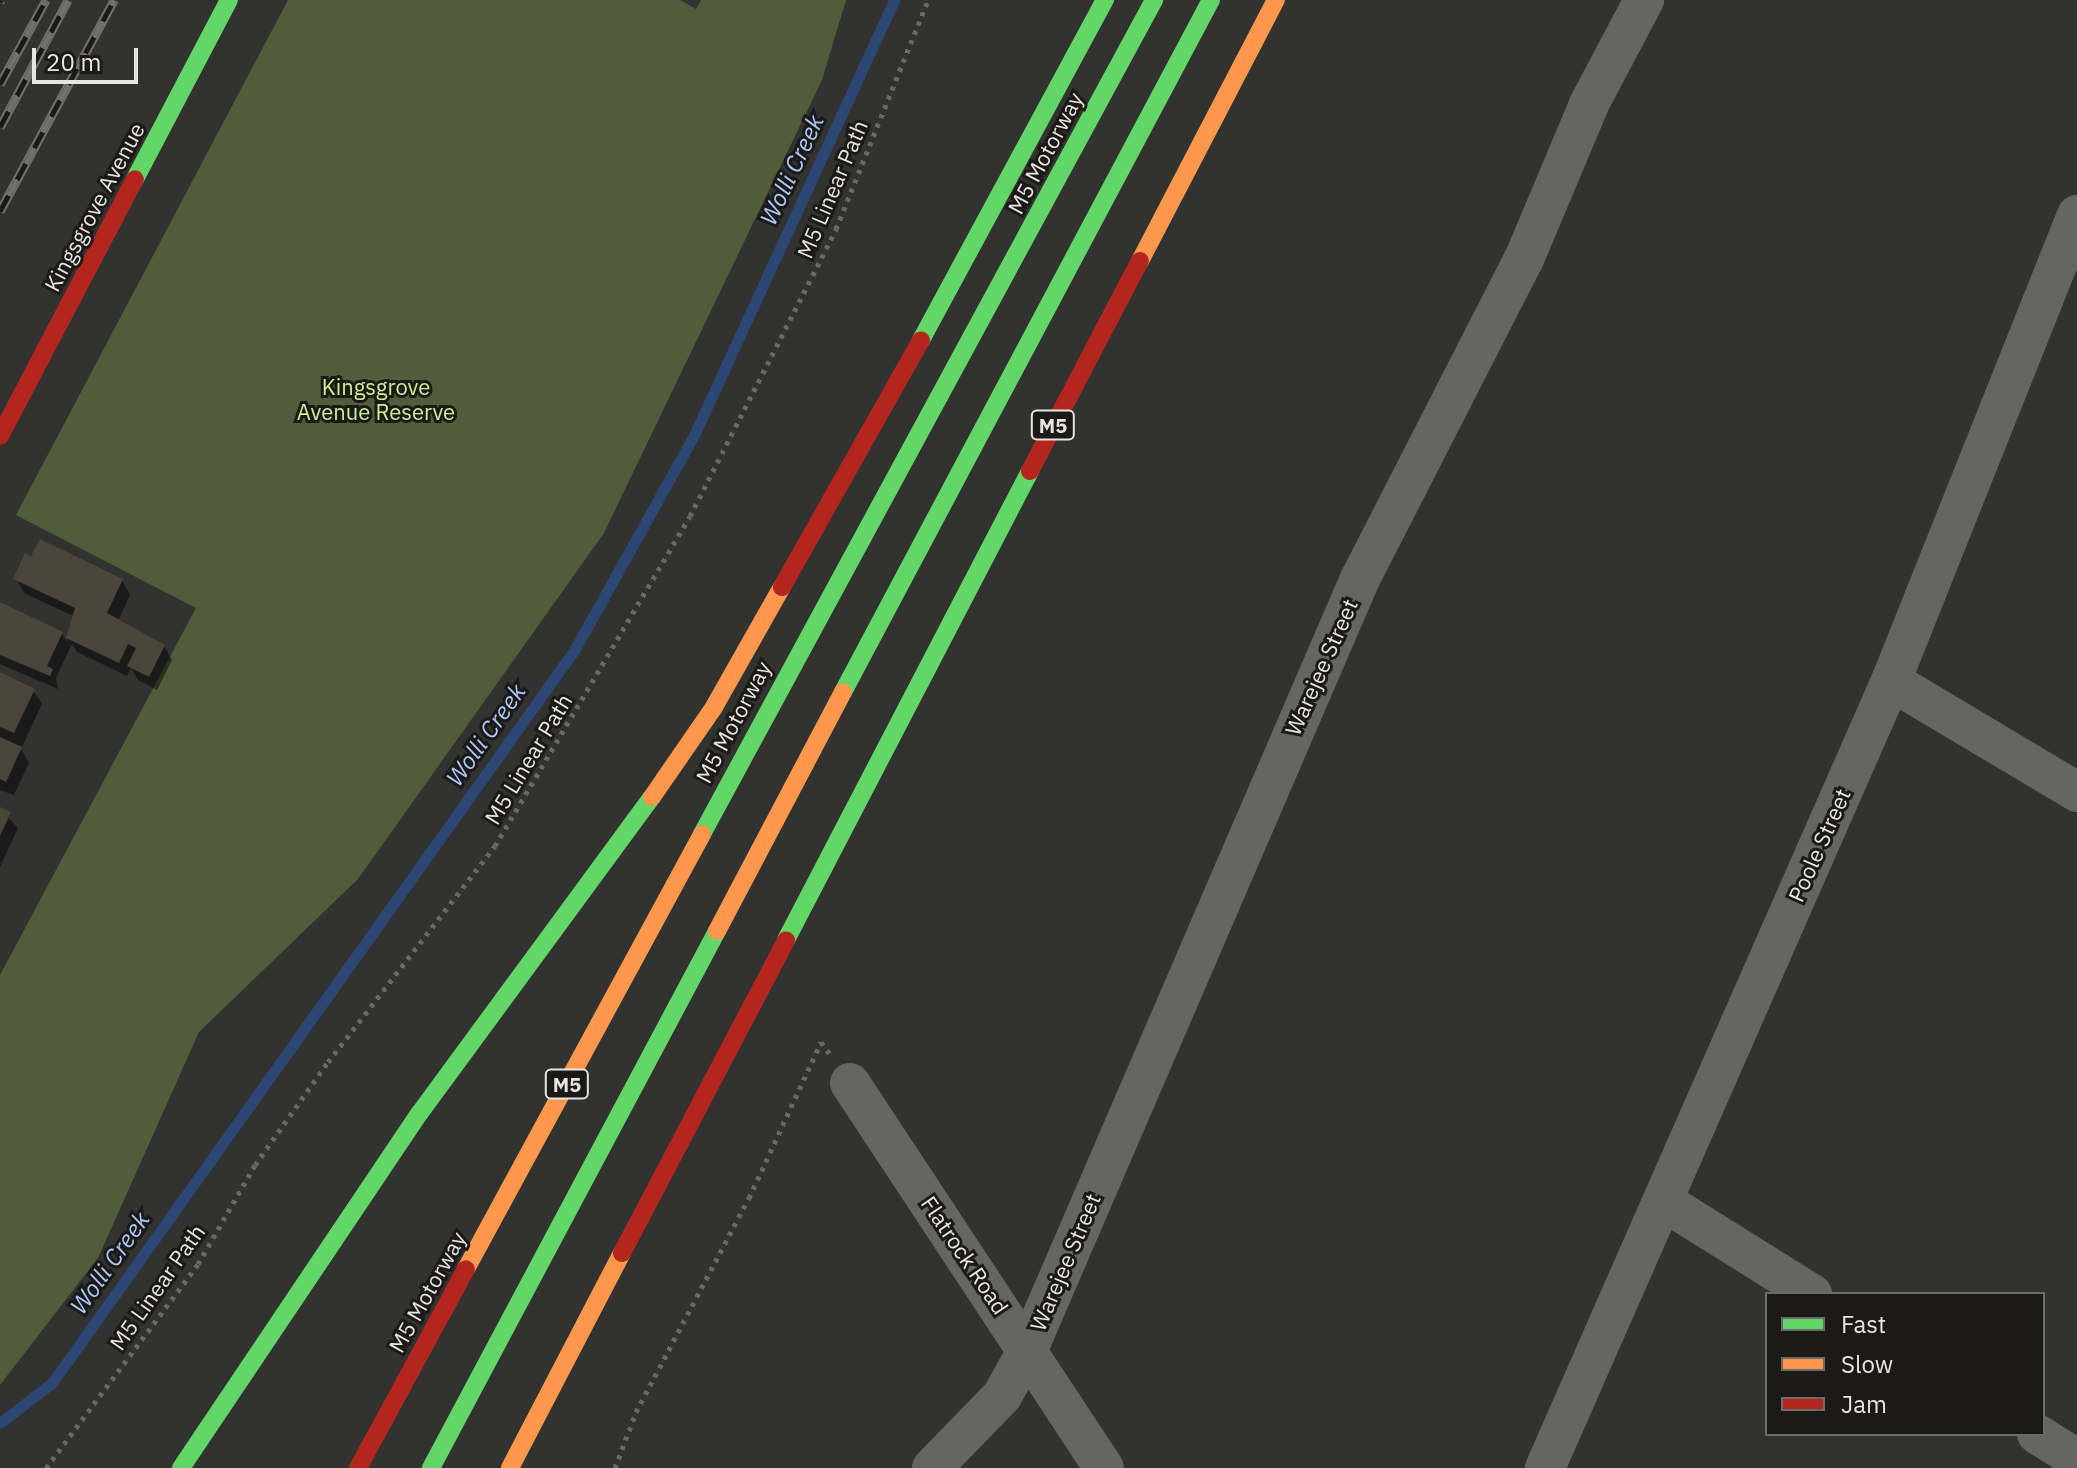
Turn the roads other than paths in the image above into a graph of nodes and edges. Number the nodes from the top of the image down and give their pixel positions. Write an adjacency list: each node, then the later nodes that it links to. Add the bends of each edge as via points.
1 (229, 0): 8 (main road, Kingsgrove Avenue)
2 (1105, 0): 17 (main road, via 714,707 603,870 338,1229)
3 (1154, 0): 18 (main road, M5 Motorway / M5)
4 (1211, 0): 19 (main road)
5 (1276, 0): 20 (main road, M5)
6 (1644, 0): 14 (street, Warejee Street, via 1589,104 1524,259 1360,579)
7 (2077, 215): 9 (street, Poole Street)
8 (0, 436)
9 (1891, 681): 10 (street); 12 (street, Poole Street)
10 (2077, 792)
11 (850, 1083): 14 (street, Flatrock Road)
12 (1663, 1201): 13 (street); 23 (street, Poole Street)
13 (1809, 1292)
14 (1028, 1349): 21 (street, Warejee Street, via 1002,1396); 22 (street, Flatrock Road)
15 (2040, 1436): 16 (street)
16 (2077, 1459)
17 (181, 1468)
18 (358, 1468)
19 (431, 1468)
20 (510, 1468)
21 (932, 1468)
22 (1104, 1468)
23 (1545, 1468)

